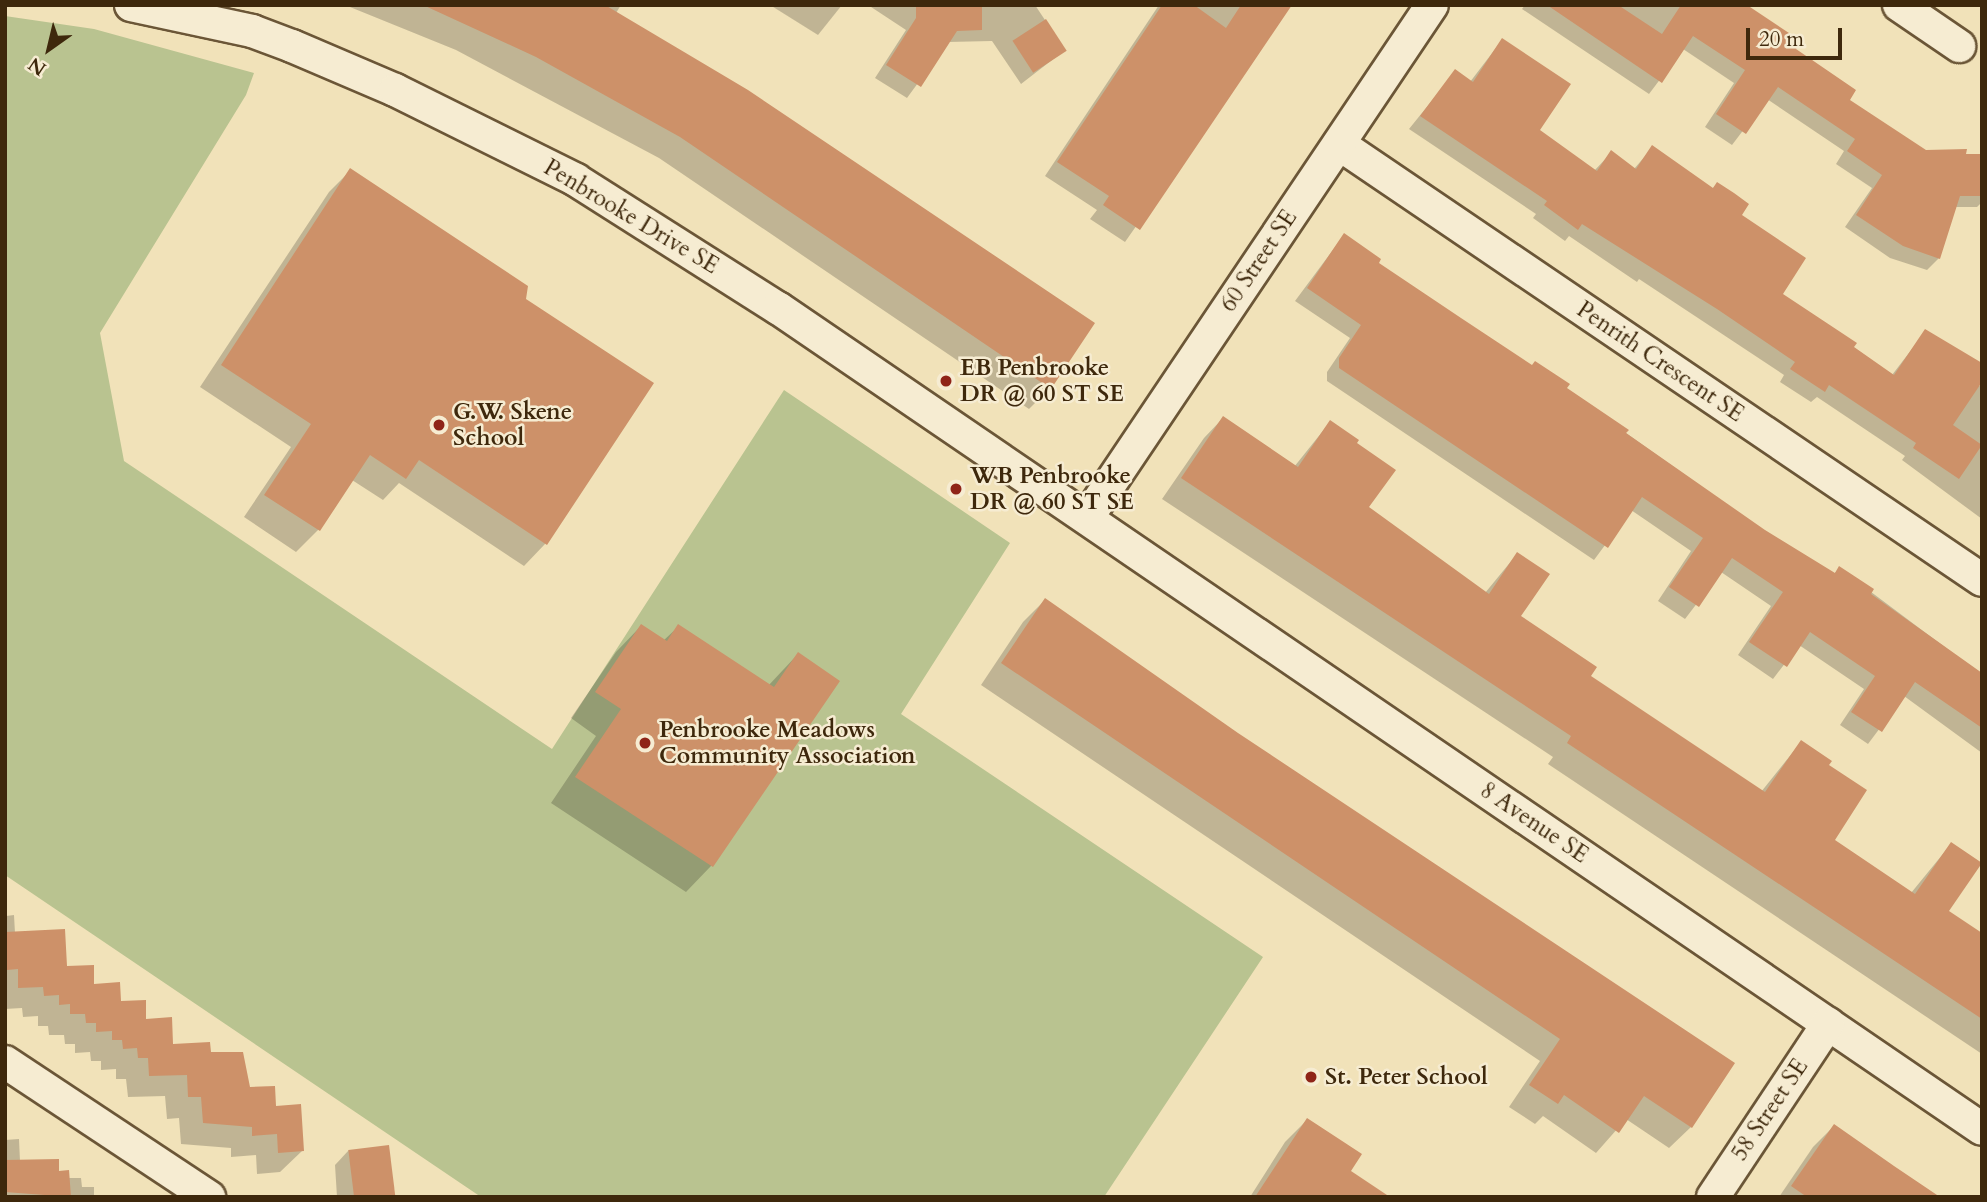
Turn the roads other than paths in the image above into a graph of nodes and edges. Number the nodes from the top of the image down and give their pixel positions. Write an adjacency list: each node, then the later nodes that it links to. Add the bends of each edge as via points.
1 (131, 5): 4 (street, Penbrooke Drive SE)
2 (1432, 5): 6 (street, 60 Street SE)
3 (1899, 5): 5 (street)
4 (256, 18): 7 (street, Penbrooke Drive SE, via 576,180 778,308)
5 (1959, 46)
6 (1339, 144): 7 (street, 60 Street SE); 8 (street, Penrith Crescent SE)
7 (1087, 518): 9 (street, 8 Avenue SE)
8 (1982, 580)
9 (1828, 1024): 11 (street, 8 Avenue SE); 13 (street, 58 Street SE)
10 (5, 1062): 12 (street)
11 (1982, 1129)
12 (209, 1197)
13 (1713, 1197)

